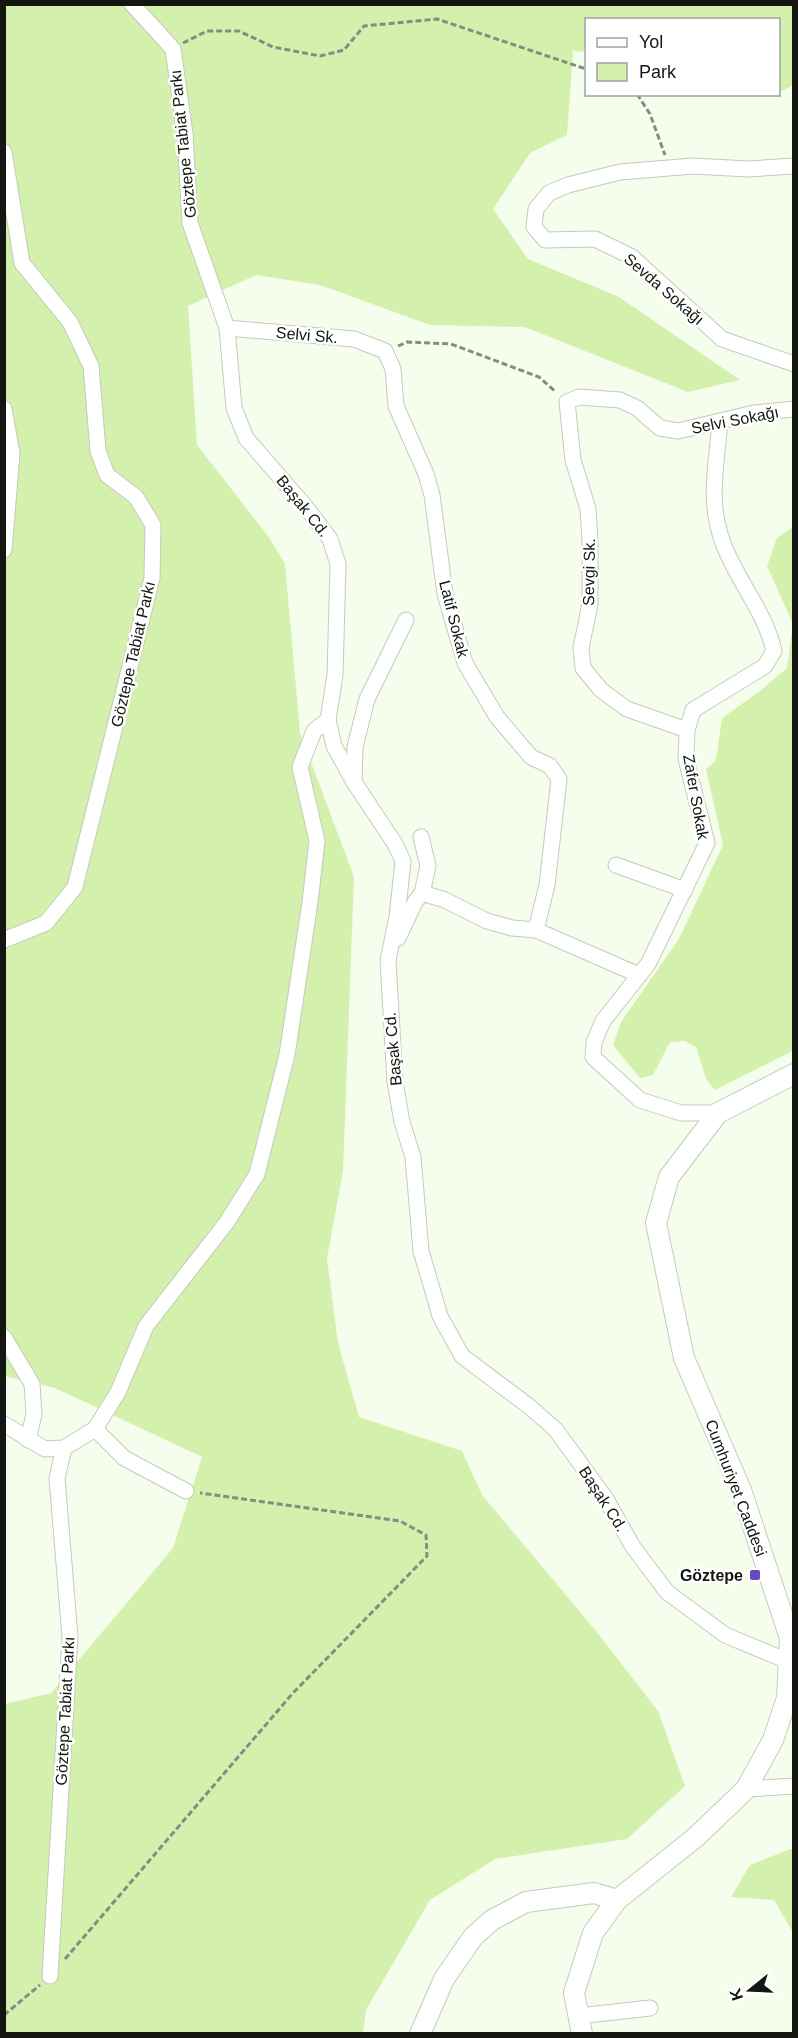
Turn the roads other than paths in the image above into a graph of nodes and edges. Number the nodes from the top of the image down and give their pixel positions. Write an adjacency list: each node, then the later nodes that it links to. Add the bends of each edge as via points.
1 (132, 4): 4 (street, Göztepe Tabiat Parkı, via 173,49 185,134 190,223)
2 (4, 152): 21 (street, Göztepe Tabiat Parkı, via 22,263 70,322 91,366 98,451 107,475 136,497 153,525 152,578 75,887 46,923)
3 (794, 166): 6 (street, Sevda Sokağı, via 693,166 620,172 549,193 536,209 534,227 546,240 595,239 632,257 722,339)
4 (227, 327): 5 (street, Selvi Sk., via 354,339); 13 (street, Başak Cd., via 234,408 246,438 330,539 338,564 335,675)
5 (386, 351): 20 (street, Latif Sokak, via 393,369 396,406 432,495 445,594 465,663 496,717 531,757 550,766 559,779 547,885)
6 (794, 364)
7 (573, 400): 10 (street, Selvi Sokağı, via 620,400 637,408 660,428 678,431); 14 (street, Sevgi Sk., via 573,460 588,509 589,530 590,604 581,648 583,668 601,690 627,709)
8 (4, 409): 11 (street, via 12,453)
9 (794, 409): 10 (street, Selvi Sokağı)
10 (720, 421): 14 (street, Zafer Sokak, via 713,500 723,543 769,631 774,651 765,666 693,710)
11 (4, 550)
12 (406, 620): 15 (street, via 367,699 355,747)
13 (328, 720): 15 (street, Başak Cd., via 334,747); 28 (street, via 314,731 300,767 317,841 287,1055 257,1174 227,1222 146,1326 118,1392)
14 (687, 730): 18 (street, Zafer Sokak, via 686,759 707,843)
15 (354, 782): 22 (street, Başak Cd., via 403,861)
16 (420, 837): 19 (street, via 428,866)
17 (616, 865): 18 (street)
18 (685, 890): 23 (street, Zafer Sokak)
19 (422, 893): 20 (street, via 487,921); 22 (street)
20 (536, 930): 23 (street)
21 (4, 940)
22 (388, 960): 33 (street, Başak Cd., via 395,1082 413,1157 421,1251 440,1316 462,1356 556,1430 667,1592 725,1635)
23 (639, 975): 25 (street, Zafer Sokak, via 603,1021 594,1042 593,1057 640,1100 681,1113)
24 (794, 1074): 25 (main road, Cumhuriyet Caddesi)
25 (718, 1113): 32 (main road, Cumhuriyet Caddesi, via 669,1177 656,1224 684,1358 741,1490)
26 (4, 1337): 29 (street, via 32,1384 34,1414)
27 (4, 1424): 29 (street)
28 (95, 1429): 30 (street); 31 (street, via 124,1458)
29 (28, 1440): 30 (street, via 45,1449)
30 (64, 1448): 37 (street, Göztepe Tabiat Parkı, via 57,1478 70,1637)
31 (186, 1491)
32 (792, 1637): 33 (main road, Cumhuriyet Caddesi)
33 (790, 1662): 35 (main road, Cumhuriyet Caddesi, via 787,1698 773,1740)
34 (794, 1786): 35 (street)
35 (746, 1789): 36 (main road, Cumhuriyet Caddesi, via 696,1837)
36 (617, 1900): 39 (main road, Cumhuriyet Caddesi, via 593,1933 574,1993); 40 (main road, via 594,1893 526,1902 492,1920 473,1937 444,1979)
37 (50, 1976)
38 (650, 2008): 39 (street)
39 (581, 2025)
40 (420, 2034)

